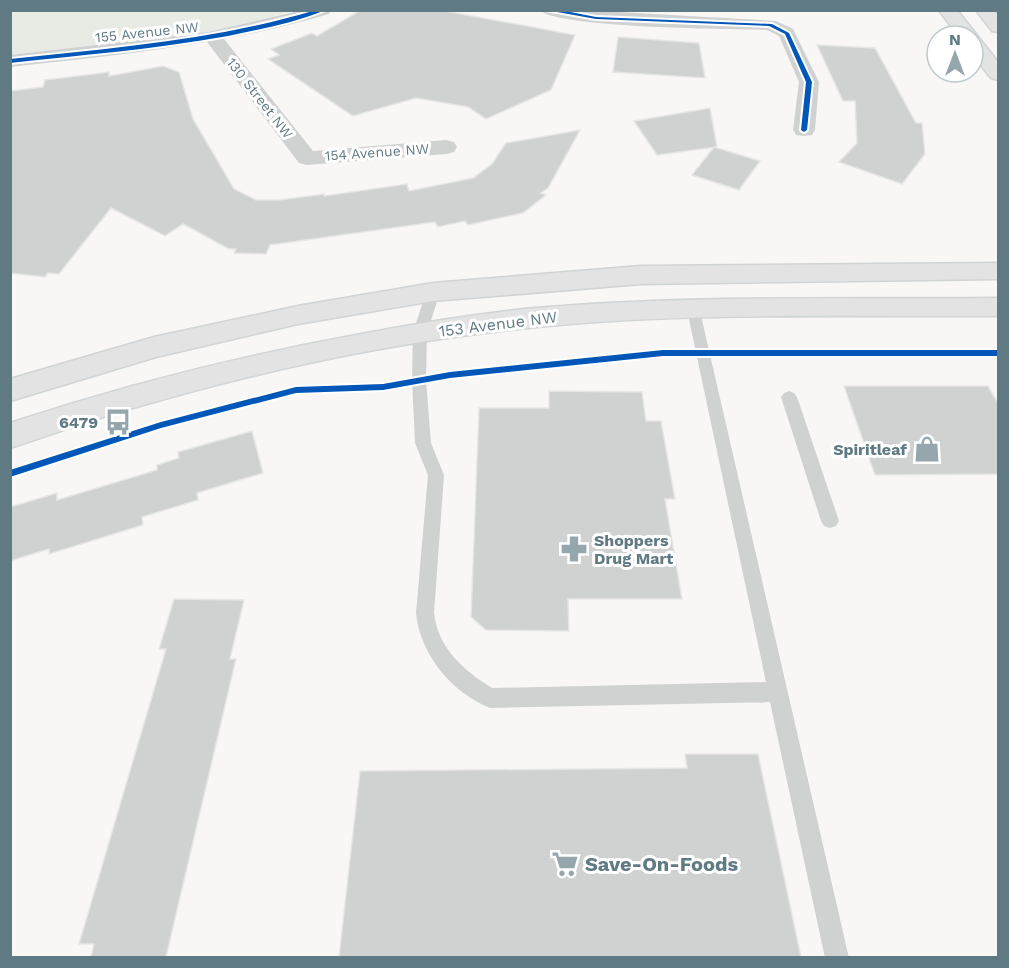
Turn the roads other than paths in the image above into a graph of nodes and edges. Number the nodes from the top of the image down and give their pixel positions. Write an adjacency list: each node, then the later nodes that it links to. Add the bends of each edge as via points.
1 (548, 10): 11 (street, via 596,18 770,25 787,33 808,81)
2 (947, 10): 5 (main road)
3 (984, 10): 6 (main road)
4 (322, 11): 7 (street, 155 Avenue NW)
5 (958, 24)
6 (999, 27)
7 (213, 38): 9 (street, 155 Avenue NW); 13 (street, 130 Street NW)
8 (985, 57): 10 (main road)
9 (10, 61)
10 (999, 74)
11 (804, 130)
12 (446, 147): 13 (street, 154 Avenue NW)
13 (307, 158)
14 (999, 254): 15 (main road)
15 (909, 271): 16 (main road); 17 (main road, via 641,275)
16 (999, 271)
17 (433, 292): 22 (lane); 23 (main road, via 298,315 154,347)
18 (999, 307): 19 (main road, 153 Avenue NW)
19 (910, 308): 20 (main road, 153 Avenue NW); 21 (main road)
20 (694, 310): 22 (main road, 153 Avenue NW, via 558,316); 27 (lane)
21 (999, 323)
22 (420, 333): 25 (main road, 153 Avenue NW, via 304,354 175,384); 27 (lane, via 423,443 436,475 425,613 428,635 466,684 490,698)
23 (10, 390)
24 (789, 397): 26 (lane)
25 (10, 436)
26 (830, 521)
27 (778, 692): 28 (lane)
28 (837, 957)

